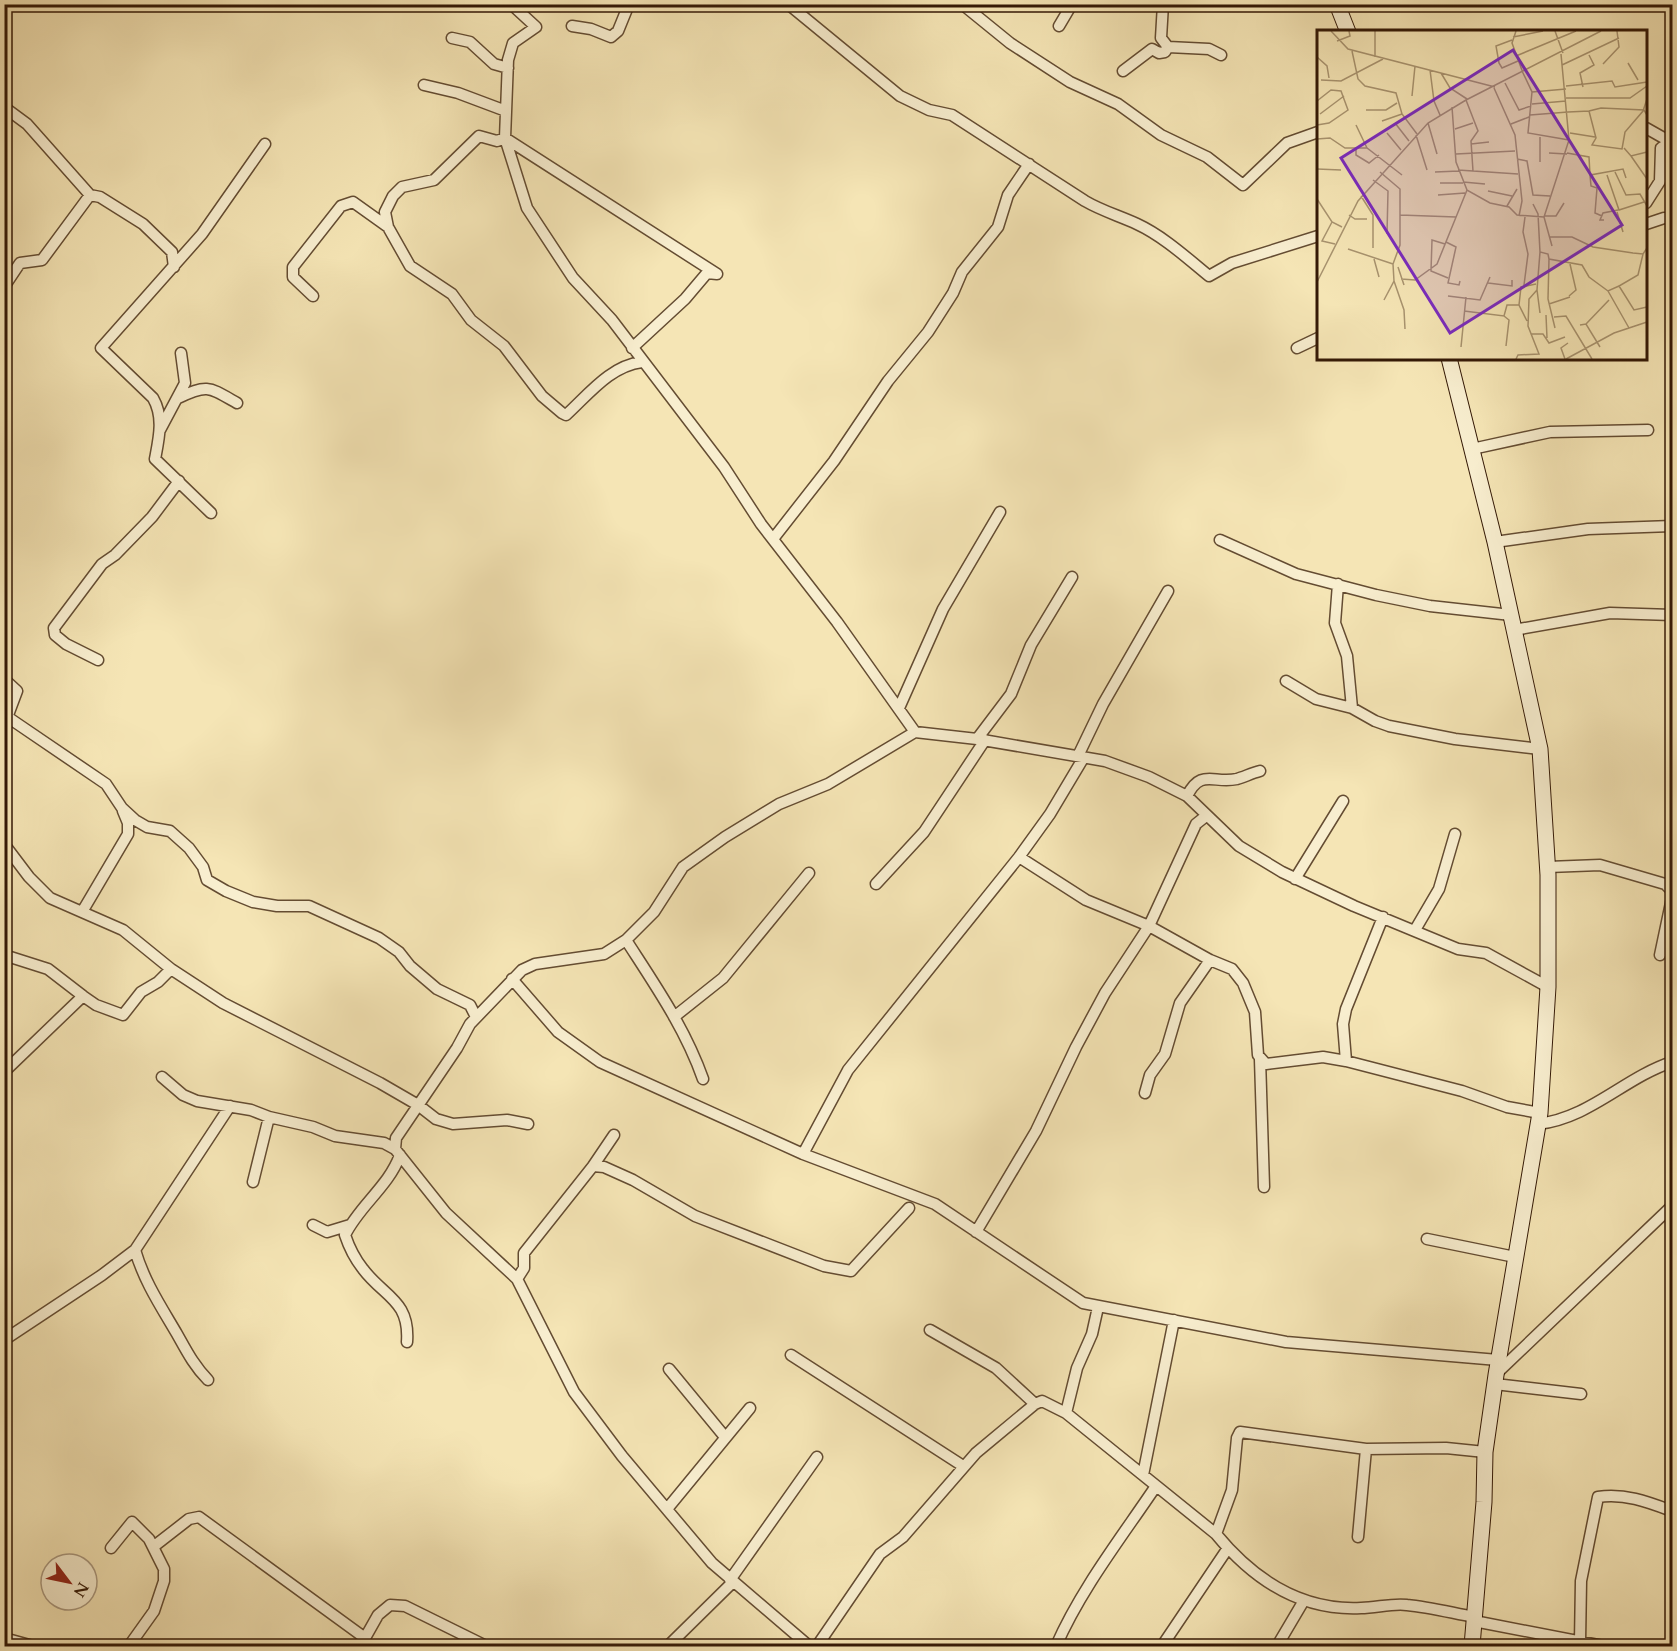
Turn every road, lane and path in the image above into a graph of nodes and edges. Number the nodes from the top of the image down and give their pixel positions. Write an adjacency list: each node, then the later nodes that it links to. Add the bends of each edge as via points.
1 (511, 4): 14 (street, via 536,27 513,43)
2 (629, 4): 8 (street, via 612,37)
3 (788, 4): 24 (street, via 900,96 929,110 952,115)
4 (962, 4): 20 (street, via 1010,43 1070,82 1118,104 1161,135 1207,157 1243,185 1287,142)
5 (1072, 4): 9 (street)
6 (1163, 4): 12 (street)
7 (1337, 4): 10 (street)
8 (572, 26)
9 (1059, 26)
10 (1347, 30)
11 (452, 38): 14 (street, via 471,42 494,64)
12 (1165, 43): 13 (street, via 1209,49); 15 (street)
13 (1221, 55)
14 (508, 68): 18 (street)
15 (1123, 71)
16 (424, 85): 18 (street)
17 (4, 108): 25 (street, via 27,124)
18 (506, 111): 21 (street)
19 (1647, 129): 22 (street)
20 (1317, 132)
21 (505, 138): 29 (street, via 497,141 479,136 434,180 402,187 386,204); 35 (street, via 527,208 573,278); 35 (street, via 717,274 708,273)
22 (1671, 141): 26 (street, via 1661,148 1660,181)
23 (265, 144): 31 (street)
24 (1029, 164): 30 (street, via 1107,214 1138,224 1209,276 1232,263); 49 (street, via 1008,195 998,227 962,272 928,332)
25 (90, 195): 31 (street, via 100,197 143,224 172,252); 32 (street, via 42,261 20,263)
26 (1647, 201)
27 (1672, 218): 28 (street)
28 (1647, 224)
29 (388, 226): 33 (street, via 353,202 341,206 293,267 292,277); 39 (street, via 410,266 452,294 471,320 504,346 542,396 562,413 566,415 626,364)
30 (1317, 236)
31 (174, 267): 42 (street, via 101,348 153,398 159,408)
32 (4, 287)
33 (313, 296)
34 (1317, 338): 36 (street)
35 (632, 348): 39 (street)
36 (1298, 348)
37 (182, 352): 40 (street, via 185,383)
38 (1450, 360): 44 (street)
39 (642, 362): 49 (street, via 724,467)
40 (178, 399): 41 (street, via 200,388 214,390); 42 (street)
41 (237, 403)
42 (160, 430): 45 (street, via 155,459)
43 (1648, 430): 44 (street, via 1550,432)
44 (1472, 449): 51 (street)
45 (179, 481): 47 (street); 57 (street, via 152,517 102,564 54,628 55,635 66,644)
46 (1000, 512): 60 (street, via 943,609)
47 (211, 513)
48 (1672, 526): 51 (street, via 1588,529)
49 (773, 539): 60 (street)
50 (1220, 540): 53 (street, via 1296,574)
51 (1495, 542): 56 (street)
52 (1072, 577): 64 (street, via 1031,645 1011,693)
53 (1338, 584): 56 (street); 61 (street, via 1335,623 1347,656)
54 (1168, 591): 66 (street, via 1103,704)
55 (1672, 615): 56 (street, via 1610,613)
56 (1513, 623): 65 (street)
57 (98, 660)
58 (4, 679): 62 (street, via 17,691)
59 (1286, 681): 61 (street, via 1316,699)
60 (899, 708): 63 (street)
61 (1352, 708): 65 (street, via 1389,726)
62 (7, 721): 70 (street, via 106,783)
63 (915, 732): 64 (street); 85 (street, via 828,784 779,804 683,867 654,912)
64 (981, 739): 66 (street); 78 (street, via 924,832)
65 (1540, 749): 75 (street)
66 (1081, 756): 68 (street, via 1149,777); 74 (street, via 1050,814)
67 (1260, 771): 68 (street, via 1236,779 1202,779 1193,784)
68 (1187, 796): 71 (street)
69 (1343, 801): 77 (street)
70 (122, 808): 81 (street, via 128,834); 93 (street, via 147,827 170,831 189,848 207,880 253,902 309,906 379,938 437,989 470,1005)
71 (1206, 816): 77 (street, via 1239,846); 83 (street, via 1196,824)
72 (1455, 834): 84 (street, via 1439,889)
73 (4, 844): 81 (street, via 50,898)
74 (1019, 857): 83 (street, via 1086,900); 109 (street, via 849,1070)
75 (1548, 867): 79 (street, via 1600,865 1665,884); 91 (street)
76 (809, 873): 94 (street, via 723,978)
77 (1295, 879): 82 (street)
78 (876, 884)
79 (1672, 891)
80 (1672, 898): 87 (street)
81 (82, 912): 89 (street, via 142,942)
82 (1383, 917): 84 (street); 96 (street, via 1346,1010)
83 (1149, 926): 88 (street); 117 (street, via 1105,993 1040,1123)
84 (1415, 930): 91 (street, via 1458,949 1486,953)
85 (626, 940): 90 (street, via 604,954 535,964); 94 (street)
86 (4, 955): 92 (street, via 48,969)
87 (1660, 955)
88 (1210, 960): 95 (street, via 1232,969 1251,1000); 101 (street, via 1180,1003 1165,1054 1150,1074)
89 (171, 969): 92 (street, via 141,993 123,1015); 102 (street, via 223,1003)
90 (512, 979): 93 (street); 109 (street, via 558,1032 600,1062)
91 (1548, 987): 105 (street)
92 (83, 996): 98 (street)
93 (476, 1017): 102 (street)
94 (674, 1017): 100 (street)
95 (1260, 1059): 96 (street, via 1266,1064 1323,1057); 112 (street)
96 (1346, 1061): 105 (street, via 1453,1088)
97 (1672, 1062): 105 (street, via 1648,1072 1584,1112 1558,1121)
98 (4, 1072)
99 (162, 1077): 103 (street, via 189,1098)
100 (703, 1079)
101 (1144, 1093)
102 (418, 1105): 106 (street, via 436,1119 453,1124 507,1120); 108 (street)
103 (230, 1106): 104 (street); 119 (street)
104 (269, 1117): 108 (street, via 313,1127 335,1137); 111 (street)
105 (1539, 1118): 120 (street)
106 (528, 1124)
107 (614, 1135): 110 (street)
108 (397, 1148): 116 (street, via 394,1170); 121 (street, via 446,1213)
109 (803, 1154): 117 (street, via 935,1204)
110 (593, 1166): 114 (street, via 633,1180 694,1216 824,1266 851,1271); 121 (street, via 524,1253 524,1268)
111 (253, 1182)
112 (1264, 1187)
113 (1672, 1206): 129 (street)
114 (909, 1208)
115 (313, 1225): 116 (street, via 327,1232)
116 (350, 1226): 126 (street, via 345,1235 349,1247 363,1270 400,1305)
117 (976, 1232): 122 (street, via 1083,1303)
118 (1427, 1239): 120 (street)
119 (135, 1250): 125 (street); 130 (street, via 156,1301 197,1369)
120 (1515, 1257): 129 (street)
121 (516, 1279): 142 (street, via 579,1399)
122 (1098, 1307): 123 (street); 134 (street)
123 (1174, 1320): 129 (street, via 1286,1342); 140 (street)
124 (930, 1330): 132 (street, via 996,1368)
125 (4, 1340)
126 (407, 1342)
127 (790, 1355): 139 (street)
128 (669, 1369): 135 (street)
129 (1496, 1373): 131 (street); 137 (street)
130 (208, 1380)
131 (1581, 1394)
132 (1035, 1404): 134 (street, via 1042,1401); 139 (street)
133 (750, 1408): 135 (street)
134 (1066, 1413): 140 (street)
135 (725, 1437): 142 (street)
136 (1366, 1449): 137 (street, via 1446,1448); 144 (street, via 1240,1432 1232,1490); 145 (street)
137 (1485, 1452): 151 (street)
138 (817, 1456): 149 (street)
139 (963, 1466): 161 (street, via 903,1536 880,1554)
140 (1143, 1475): 141 (street)
141 (1156, 1486): 144 (street); 162 (street, via 1064,1628)
142 (667, 1509): 149 (street)
143 (1672, 1512): 154 (street, via 1615,1494 1598,1497 1581,1581)
144 (1216, 1534): 148 (street)
145 (1358, 1538)
146 (153, 1547): 147 (street, via 132,1522); 153 (street, via 189,1518 199,1517); 156 (street, via 164,1569 164,1581 154,1611)
147 (111, 1548)
148 (1228, 1548): 150 (street, via 1281,1590); 163 (street)
149 (731, 1581): 159 (street); 160 (street)
150 (1303, 1602): 151 (street, via 1360,1609 1405,1604); 164 (street)
151 (1474, 1619): 154 (street); 165 (street)
152 (4, 1638): 155 (street)
153 (363, 1642): 157 (street, via 378,1615 390,1605 405,1606)
154 (1580, 1642): 166 (street)
155 (33, 1647)
156 (129, 1647)
157 (488, 1647): 158 (street)
158 (499, 1647)
159 (668, 1647)
160 (809, 1647)
161 (817, 1647)
162 (1056, 1647)
163 (1162, 1647)
164 (1277, 1647)
165 (1472, 1647)
166 (1603, 1647)

